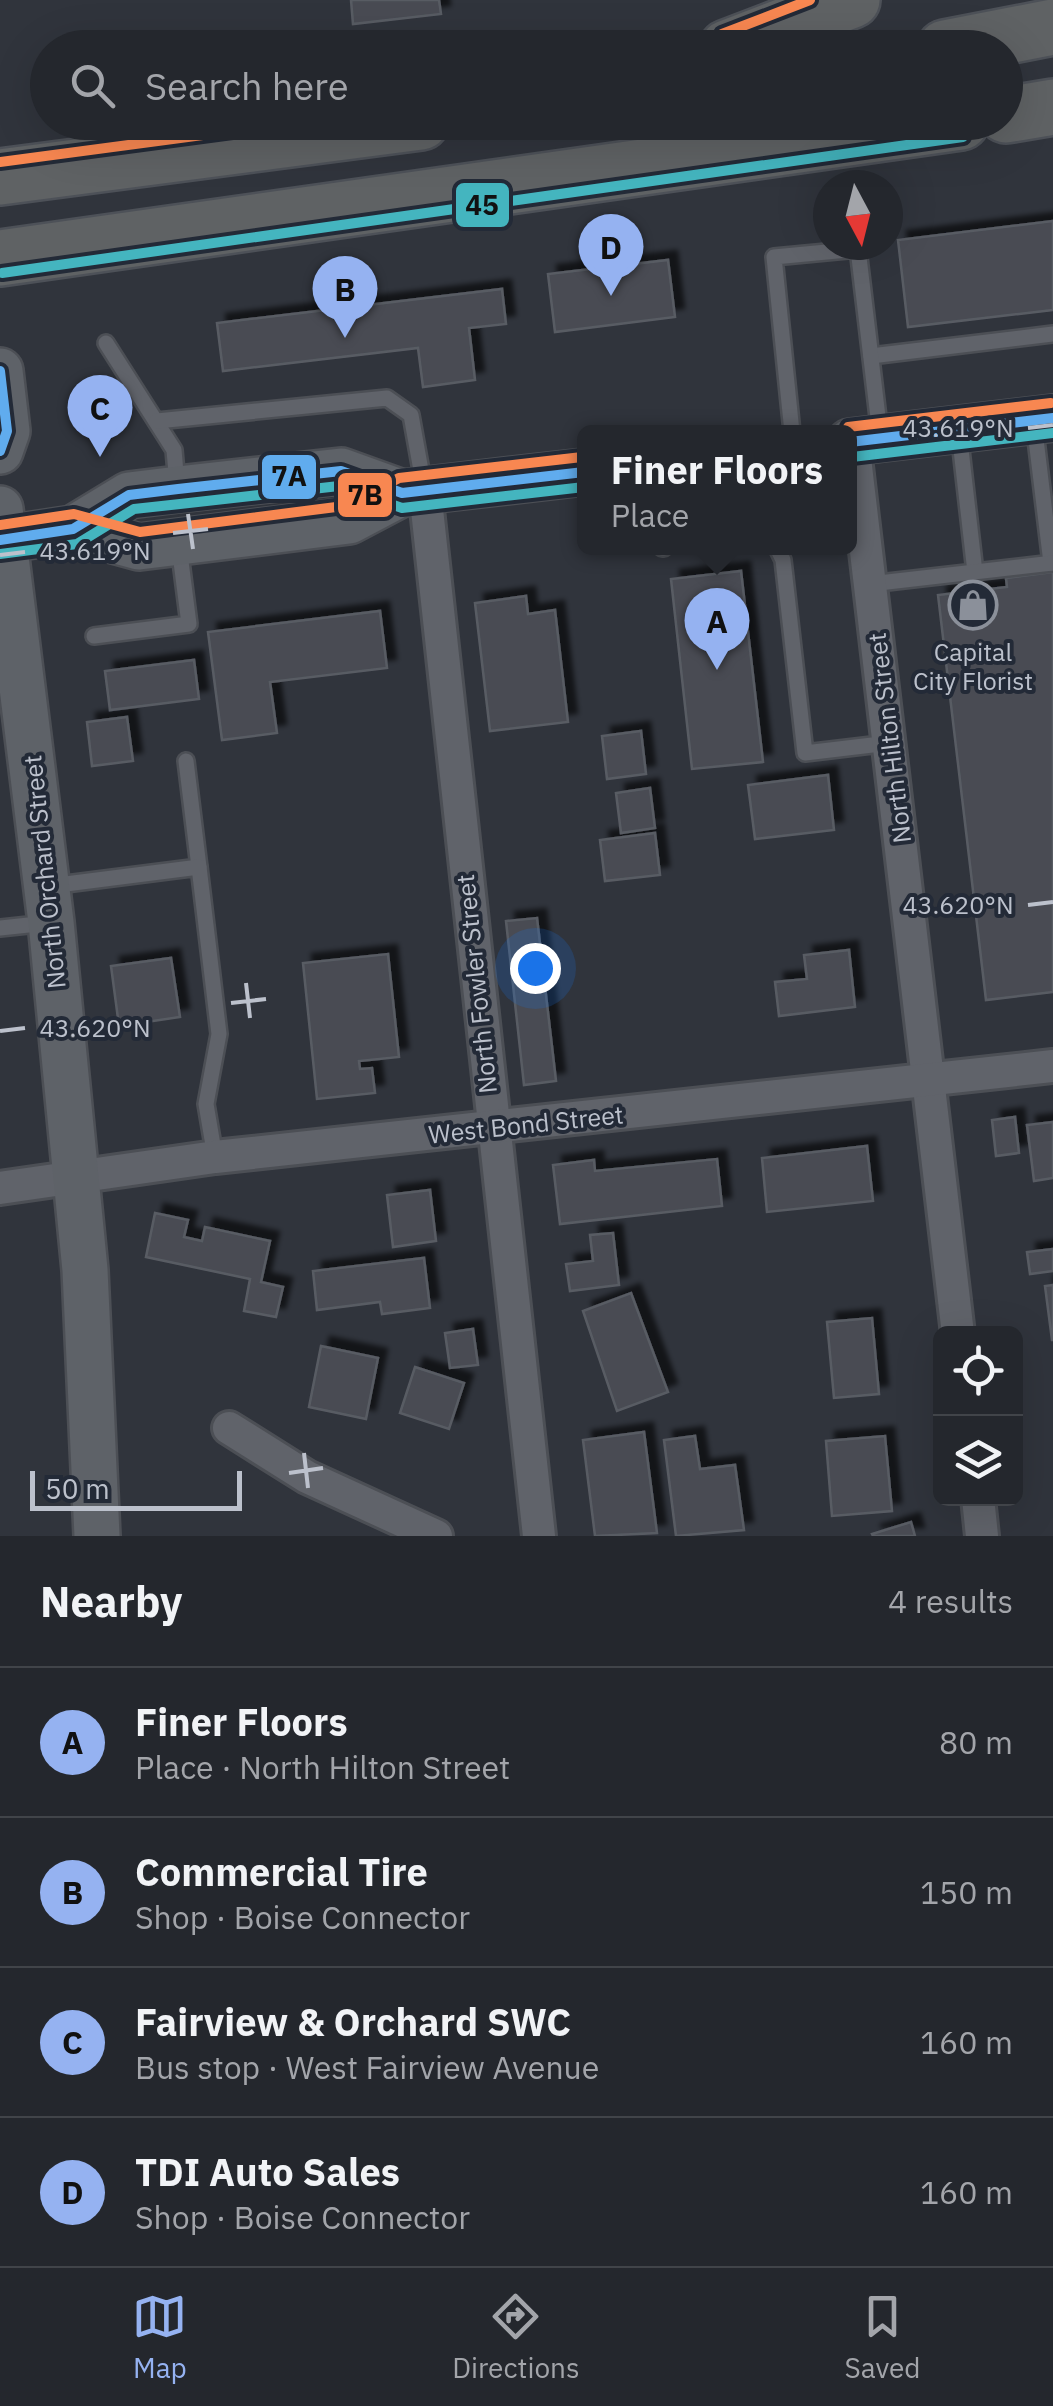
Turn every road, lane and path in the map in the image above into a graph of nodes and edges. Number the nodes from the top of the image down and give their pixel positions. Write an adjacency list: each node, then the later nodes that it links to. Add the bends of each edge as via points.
1 (852, 0): 3 (highway)
2 (1053, 28): 4 (highway)
3 (774, 30)
4 (1023, 34)
5 (1053, 107): 6 (highway)
6 (1023, 112)
7 (285, 140): 9 (highway)
8 (834, 140): 10 (highway)
9 (0, 178)
10 (0, 258)
11 (1053, 334): 13 (lane)
12 (106, 343): 16 (lane)
13 (871, 356): 17 (lane, via 858,249 774,257); 19 (lane)
14 (0, 371): 20 (main road, via 7,431)
15 (1043, 419): 18 (main road); 28 (lane)
16 (157, 421): 22 (lane, via 174,450); 23 (lane, via 387,398 411,414)
17 (791, 425)
18 (959, 429): 19 (main road); 29 (lane)
19 (861, 440): 30 (street, North Hilton Street)
20 (0, 451)
21 (577, 473): 23 (main road)
22 (178, 489): 23 (main road, via 342,471); 25 (main road, via 129,495)
23 (413, 492): 26 (main road, via 348,521); 39 (street, North Fowler Street)
24 (1, 530): 25 (main road); 35 (main road, North Orchard Street)
25 (73, 530): 26 (main road, via 138,547)
26 (178, 542): 31 (lane, via 190,624)
27 (780, 555): 32 (lane, via 806,753)
28 (1052, 563): 29 (lane)
29 (975, 572): 30 (lane)
30 (870, 584): 32 (street, North Hilton Street)
31 (94, 636)
32 (889, 743): 38 (street, North Hilton Street)
33 (186, 760): 34 (lane)
34 (199, 867): 35 (lane); 40 (lane, via 220,1034 206,1104)
35 (49, 904): 36 (lane); 41 (main road, North Orchard Street)
36 (0, 928)
37 (1053, 1066): 38 (street, West Bond Street)
38 (929, 1081): 39 (street, West Bond Street); 43 (street, North Hilton Street)
39 (492, 1128): 40 (street, West Bond Street); 46 (street, North Fowler Street)
40 (215, 1156): 41 (street, West Bond Street)
41 (74, 1178): 42 (street, West Bond Street); 47 (main road, North Orchard Street, via 85,1270)
42 (0, 1188)
43 (957, 1326)
44 (230, 1428): 48 (street, via 307,1477)
45 (979, 1506): 49 (street)
46 (535, 1535)
47 (97, 1536)
48 (436, 1536)
49 (982, 1536)

